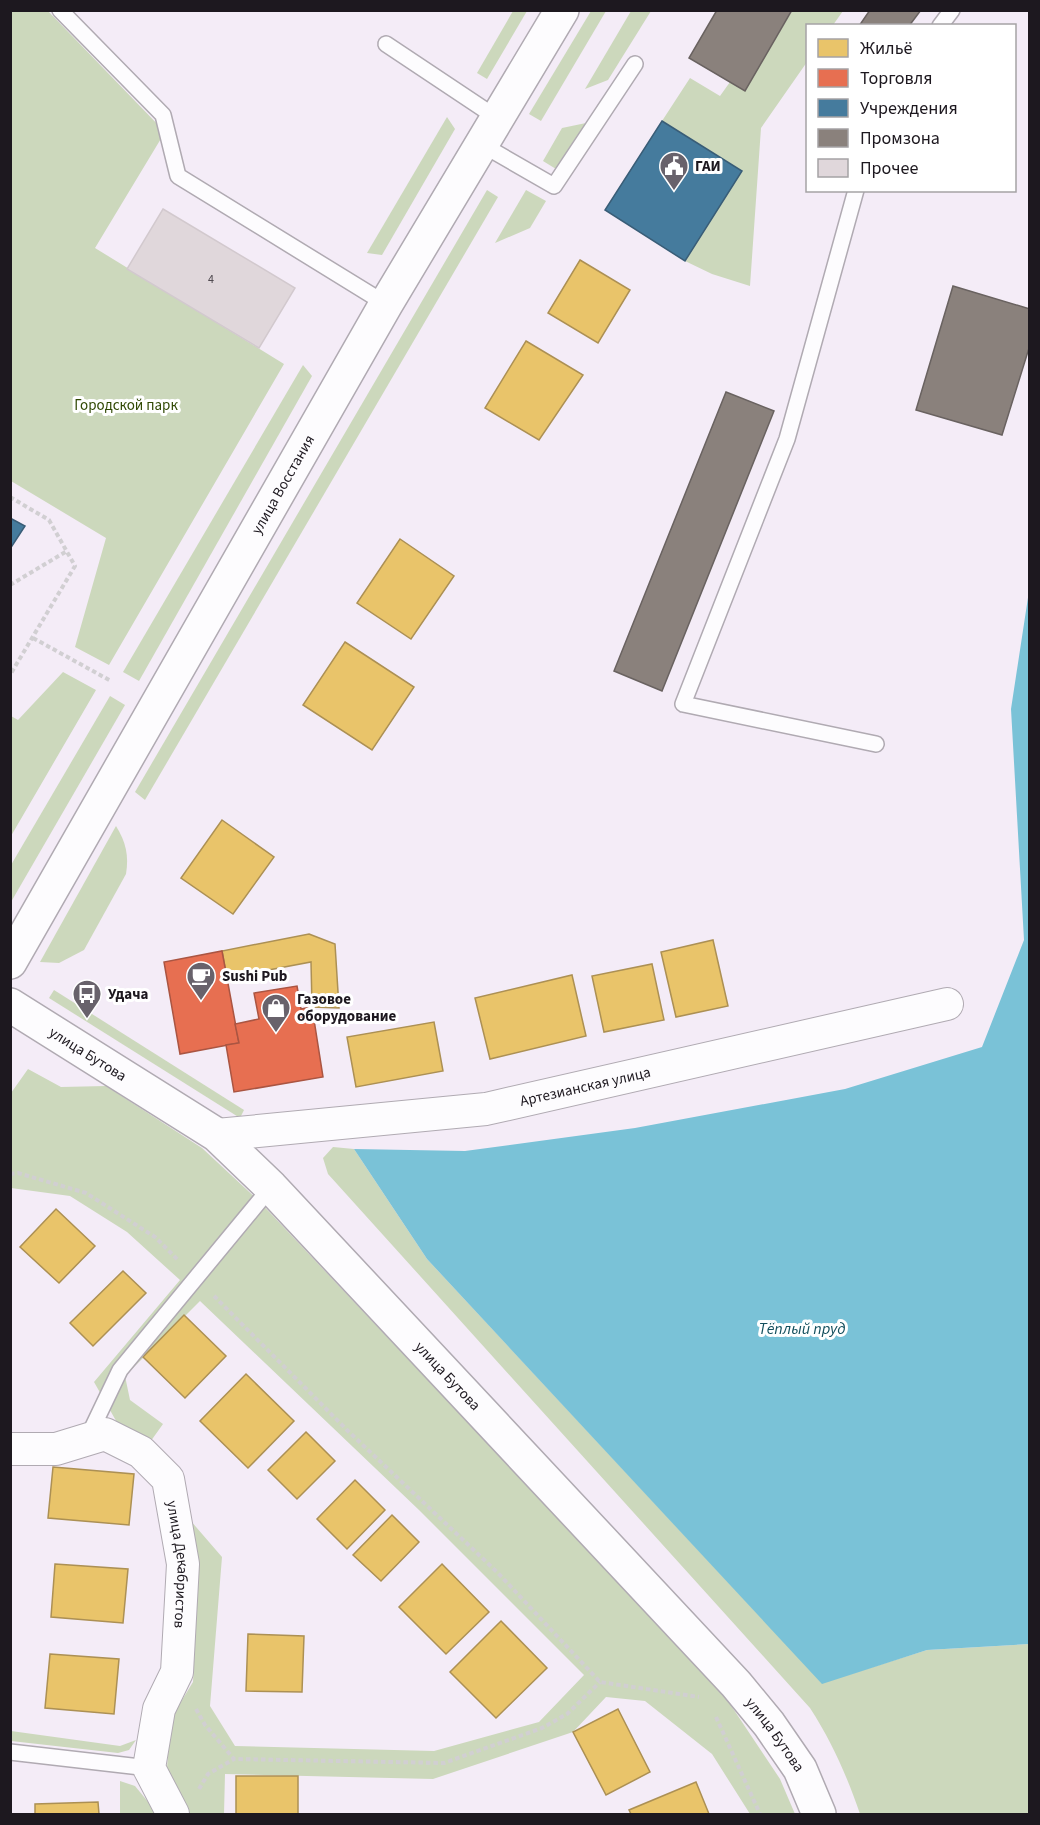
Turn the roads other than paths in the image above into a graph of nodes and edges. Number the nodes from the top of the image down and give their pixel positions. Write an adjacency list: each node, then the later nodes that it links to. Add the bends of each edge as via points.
1 (60, 10): 9 (lane, via 163,115 178,176)
2 (562, 10): 7 (street, улица Восстания)
3 (952, 10): 4 (lane)
4 (942, 24)
5 (386, 44): 7 (lane)
6 (635, 64): 7 (lane, via 554,186)
7 (489, 131): 9 (street, улица Восстания)
8 (855, 192): 10 (lane, via 788,439 683,704)
9 (386, 304): 11 (street, улица Восстания)
10 (876, 744)
11 (10, 962)
12 (947, 1004): 14 (street, Артезианская улица, via 486,1109)
13 (10, 1005): 14 (street, улица Бутова)
14 (217, 1135): 15 (street, улица Бутова)
15 (271, 1187): 16 (lane, via 120,1370); 21 (street, улица Бутова, via 736,1684 800,1769)
16 (87, 1440): 17 (street, улица Декабристов, via 56,1449); 19 (street, улица Декабристов, via 105,1434 141,1452 168,1479 183,1564 177,1672 159,1709)
17 (10, 1449)
18 (10, 1752): 19 (lane)
19 (149, 1768): 20 (street)
20 (173, 1815)
21 (819, 1815)

